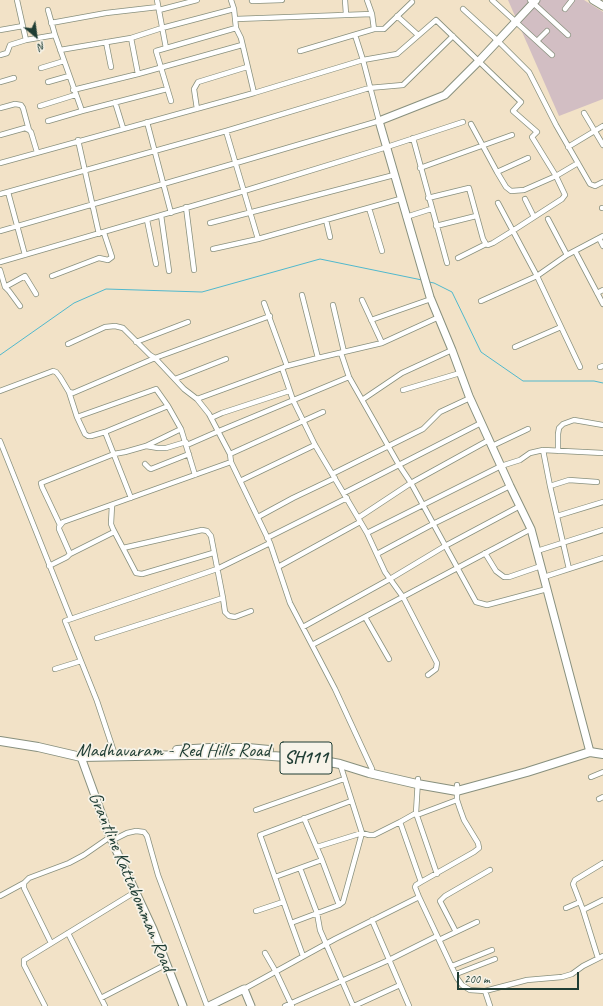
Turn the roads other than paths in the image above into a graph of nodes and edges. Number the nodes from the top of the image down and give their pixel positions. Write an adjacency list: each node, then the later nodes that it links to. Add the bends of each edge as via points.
1 (17, 0): 26 (street)
2 (157, 0): 15 (street)
3 (197, 0): 15 (street)
4 (231, 0): 17 (street)
5 (253, 0): 6 (street)
6 (282, 0)
7 (345, 0): 20 (street)
8 (367, 0): 21 (street)
9 (492, 0): 24 (street)
10 (572, 0): 16 (street)
11 (593, 0): 14 (street)
12 (534, 1): 24 (street); 35 (street)
13 (412, 2): 22 (street)
14 (603, 6)
15 (159, 8): 25 (street, via 106,13); 27 (street)
16 (565, 8)
17 (234, 9): 23 (street); 27 (street)
18 (463, 9): 39 (street)
19 (48, 10): 25 (street)
20 (346, 14): 21 (street); 23 (street)
21 (372, 14): 29 (street)
22 (397, 16): 29 (street, via 384,29); 34 (street)
23 (236, 19): 28 (street)
24 (516, 22): 39 (street); 40 (street)
25 (51, 23): 32 (street)
26 (23, 26): 30 (street); 38 (street)
27 (162, 28): 37 (street); 43 (street)
28 (236, 28): 42 (street); 43 (street)
29 (374, 29): 33 (street)
30 (0, 30)
31 (547, 31): 40 (street)
32 (55, 35): 38 (street); 44 (street)
33 (355, 35): 45 (street); 48 (street)
34 (418, 35): 36 (street, via 436,20); 48 (street, via 397,54)
35 (568, 35)
36 (453, 36): 50 (street); 60 (street, via 403,85)
37 (131, 38): 41 (street); 55 (street)
38 (26, 40): 46 (street, via 10,45 7,53)
39 (498, 41): 50 (street); 88 (street, via 529,72)
40 (537, 41): 47 (street)
41 (106, 42): 44 (street); 53 (street)
42 (242, 45): 51 (street); 54 (street)
43 (166, 48): 51 (street, via 156,51)
44 (60, 50): 49 (street)
45 (300, 51)
46 (0, 55)
47 (552, 55)
48 (362, 60): 60 (street); 63 (street)
49 (64, 61): 52 (street); 56 (street)
50 (479, 62): 71 (street, via 445,95); 99 (street, via 521,102 514,111 537,132 532,137)
51 (160, 67): 55 (street); 61 (street)
52 (42, 68)
53 (111, 68)
54 (248, 68): 63 (street); 68 (street, via 198,82 194,89)
55 (138, 74): 62 (street)
56 (69, 76): 59 (street); 62 (street)
57 (14, 78): 58 (street)
58 (0, 82)
59 (48, 82)
60 (369, 88): 71 (street); 79 (street)
61 (167, 89): 64 (street); 65 (street)
62 (74, 92): 66 (street); 69 (street)
63 (254, 93): 68 (street)
64 (171, 101)
65 (115, 102): 69 (street); 77 (street)
66 (40, 106)
67 (0, 108): 78 (street, via 21,105)
68 (197, 109): 73 (street)
69 (82, 111): 72 (street)
70 (584, 113): 80 (street)
71 (379, 121): 87 (street); 93 (street)
72 (48, 122)
73 (147, 122): 77 (street); 89 (street)
74 (463, 122): 83 (street)
75 (471, 124): 86 (street)
76 (603, 126): 80 (street)
77 (123, 128): 84 (street)
78 (29, 130): 81 (street, via 26,128); 90 (street)
79 (226, 130): 89 (street); 93 (street)
80 (595, 131): 85 (street); 88 (street)
81 (0, 134)
82 (512, 135): 86 (street)
83 (413, 138): 87 (street); 95 (street)
84 (78, 140): 90 (street); 96 (street)
85 (603, 145)
86 (483, 146): 95 (street); 97 (street)
87 (387, 147): 98 (street); 102 (street)
88 (568, 147): 94 (street)
89 (154, 150): 96 (street); 101 (street)
90 (37, 152): 92 (street)
91 (528, 158): 97 (street)
92 (0, 163)
93 (236, 163): 101 (street); 102 (street)
94 (578, 163): 99 (street); 100 (street, via 590,184 595,186)
95 (420, 168): 105 (street)
96 (84, 170): 103 (street); 109 (street)
97 (497, 172): 99 (street, via 509,190 514,191 524,190)
98 (394, 175): 106 (street); 114 (street)
99 (556, 176): 118 (street, via 564,197)
100 (603, 182)
101 (163, 184): 109 (street); 113 (street)
102 (244, 191): 110 (street); 114 (street)
103 (8, 192): 104 (street); 123 (street)
104 (0, 194)
105 (428, 198): 112 (street); 116 (street, via 469,188)
106 (400, 199): 111 (street); 117 (street)
107 (525, 199): 118 (street)
108 (498, 203): 125 (street)
109 (92, 204): 123 (street); 127 (street)
110 (186, 207): 113 (street); 143 (street)
111 (369, 208): 121 (street); 134 (street)
112 (431, 209): 117 (street); 124 (street)
113 (171, 212): 115 (street)
114 (251, 212): 122 (street); 130 (street)
115 (161, 215): 120 (street); 144 (street)
116 (476, 216): 124 (street); 131 (street)
117 (406, 217): 152 (street)
118 (534, 217): 125 (street)
119 (548, 219): 137 (street)
120 (147, 220): 127 (street); 140 (street)
121 (326, 220): 128 (street); 130 (street)
122 (210, 223)
123 (17, 226): 126 (street); 136 (street)
124 (436, 226): 141 (street)
125 (514, 230): 131 (street, via 493,243); 146 (street)
126 (0, 231)
127 (101, 233): 136 (street); 145 (street, via 112,257 108,260 99,258)
128 (330, 237)
129 (601, 237): 132 (street); 135 (street)
130 (258, 239): 133 (street)
131 (486, 244): 138 (street)
132 (603, 246)
133 (213, 249)
134 (382, 251)
135 (575, 251): 137 (street); 149 (street)
136 (25, 255): 139 (street)
137 (567, 255): 146 (street)
138 (458, 258)
139 (0, 262)
140 (156, 264)
141 (447, 264)
142 (0, 270): 147 (street)
143 (194, 270)
144 (169, 271)
145 (52, 276)
146 (537, 276): 154 (street); 163 (street)
147 (5, 287): 150 (street, via 25,276); 158 (street)
148 (603, 290): 149 (street)
149 (597, 293): 156 (street)
150 (36, 294)
151 (302, 295): 171 (street)
152 (430, 298): 160 (street); 161 (street)
153 (362, 300): 161 (street)
154 (481, 301)
155 (264, 303): 159 (street)
156 (603, 304)
157 (333, 305): 169 (street)
158 (20, 306)
159 (270, 316): 170 (street); 173 (street)
160 (439, 317): 165 (street); 168 (street)
161 (371, 320): 165 (street)
162 (188, 322): 164 (street)
163 (561, 327): 167 (street); 174 (street)
164 (136, 342): 166 (street, via 123,328 115,326 95,331); 170 (street)
165 (382, 343): 169 (street)
166 (68, 344)
167 (515, 347)
168 (452, 350): 175 (street); 185 (street, via 402,373)
169 (343, 353): 171 (street); 176 (street)
170 (155, 358): 177 (street); 181 (street, via 81,390)
171 (318, 358): 173 (street)
172 (226, 359): 177 (street)
173 (285, 367): 178 (street); 183 (street)
174 (580, 367)
175 (460, 373): 179 (street); 182 (street)
176 (349, 377): 184 (street); 185 (street)
177 (175, 379): 183 (street)
178 (289, 390): 184 (street); 189 (street)
179 (403, 390)
180 (0, 391): 181 (street, via 53,371)
181 (69, 392): 188 (street)
182 (470, 398): 191 (street); 202 (street, via 440,412 423,429)
183 (197, 399): 189 (street)
184 (293, 400): 190 (street); 195 (street)
185 (362, 400): 202 (street)
186 (168, 406): 188 (street, via 154,389); 193 (street); 196 (street)
187 (323, 412): 190 (street)
188 (77, 416): 196 (street, via 86,435)
189 (212, 418): 195 (street)
190 (303, 420): 200 (street); 208 (street)
191 (481, 423): 198 (street); 211 (street)
192 (603, 425): 204 (street, via 574,420 563,424 559,428)
193 (180, 429): 199 (street); 201 (street)
194 (528, 429): 198 (street)
195 (218, 431): 199 (street); 208 (street)
196 (105, 432): 206 (street)
197 (0, 441): 247 (street)
198 (490, 443): 212 (street); 217 (street)
199 (186, 444): 201 (street, via 166,448); 207 (street)
200 (315, 445): 214 (street); 215 (street)
201 (146, 446): 206 (street)
202 (388, 447): 211 (street); 214 (street)
203 (543, 450): 204 (street); 212 (street); 219 (street)
204 (558, 451): 205 (street)
205 (603, 453)
206 (114, 454): 221 (street); 230 (street, via 41,482)
207 (189, 454): 210 (street, via 151,469); 213 (street)
208 (230, 454): 209 (street)
209 (232, 462): 213 (street); 215 (street)
210 (145, 464)
211 (399, 465): 217 (street); 220 (street)
212 (501, 466): 218 (street); 225 (street)
213 (195, 475): 221 (street)
214 (334, 476): 220 (street); 228 (street)
215 (240, 481): 228 (street)
216 (597, 482): 219 (street, via 569,480)
217 (411, 484): 225 (street); 229 (street)
218 (510, 486): 226 (street); 231 (street)
219 (550, 486): 227 (street)
220 (344, 493): 222 (street)
221 (131, 498): 224 (street)
222 (347, 498): 229 (street); 236 (street)
223 (603, 502): 227 (street)
224 (112, 505): 230 (street); 234 (street, via 111,524)
225 (423, 505): 231 (street); 235 (street)
226 (520, 506): 232 (street); 239 (street)
227 (557, 516): 237 (street)
228 (258, 517): 236 (street)
229 (359, 520): 235 (street); 249 (street)
230 (60, 524): 244 (street, via 59,529)
231 (433, 524): 239 (street); 245 (street)
232 (531, 529): 241 (street); 243 (street)
233 (603, 530): 237 (street)
234 (114, 532): 240 (street); 244 (street)
235 (367, 533): 245 (street)
236 (267, 538): 238 (street)
237 (563, 542): 241 (street); 252 (street)
238 (270, 543): 249 (street); 251 (street)
239 (445, 546): 250 (street); 254 (street)
240 (123, 548): 242 (street, via 134,571 139,574); 242 (street, via 205,530 211,536)
241 (537, 551): 248 (street)
242 (214, 553): 251 (street)
243 (485, 553): 248 (street, via 496,571 504,577); 250 (street)
244 (70, 554): 247 (street)
245 (377, 554): 254 (street)
246 (603, 558): 252 (street)
247 (49, 566): 260 (street)
248 (541, 566): 253 (street)
249 (278, 568): 261 (street, via 290,603)
250 (457, 568): 255 (street, via 474,600 482,604 487,605); 256 (street)
251 (217, 569): 257 (street); 260 (street)
252 (569, 569): 253 (street)
253 (544, 577): 255 (street)
254 (390, 579): 256 (street); 261 (street)
255 (547, 589): 270 (street)
256 (403, 597): 259 (street); 267 (street, via 437,663 436,669)
257 (223, 598): 258 (street, via 225,612 229,616); 262 (street)
258 (251, 611)
259 (365, 617): 263 (street); 265 (street)
260 (70, 618): 264 (street, via 65,621)
261 (303, 627): 263 (street)
262 (97, 638)
263 (312, 645): 276 (street)
264 (81, 660): 266 (street); 272 (street)
265 (389, 660)
266 (55, 669)
267 (428, 675)
268 (0, 737): 272 (main road, Madhavaram - Red Hills Road / SH111, via 87,753)
269 (0, 741): 274 (main road, Madhavaram - Red Hills Road / SH111)
270 (590, 750): 271 (main road, Madhavaram - Red Hills Road / SH111); 273 (main road, Madhavaram - Red Hills Road / SH111); 281 (main road, Madhavaram - Red Hills Road / SH111)
271 (603, 750)
272 (114, 752): 276 (main road, Madhavaram - Red Hills Road / SH111, via 248,748 317,754 344,760)
273 (603, 754)
274 (81, 757): 275 (main road, Madhavaram - Red Hills Road / SH111, via 245,754 314,759); 289 (street, Grantline Kattabomman Road)
275 (340, 764): 276 (main road, Madhavaram - Red Hills Road / SH111); 279 (street)
276 (371, 771): 280 (main road, Madhavaram - Red Hills Road / SH111)
277 (603, 772): 278 (street)
278 (591, 777)
279 (344, 778): 283 (street); 284 (street)
280 (417, 782): 281 (main road, Madhavaram - Red Hills Road / SH111); 285 (street)
281 (457, 788): 282 (street)
282 (457, 800): 285 (street); 295 (street, via 464,820 479,846 474,852)
283 (351, 801): 286 (street); 288 (street)
284 (256, 810)
285 (417, 814): 287 (street); 295 (street)
286 (304, 818): 290 (street); 296 (street, via 260,836)
287 (400, 822): 288 (street, via 374,835); 297 (street)
288 (362, 833): 290 (street); 305 (street, via 343,902)
289 (110, 839): 298 (street, via 69,863 29,878); 299 (street, Grantline Kattabomman Road); 337 (street, via 136,831 144,832 147,836 158,875)
290 (317, 847): 291 (street)
291 (322, 860): 293 (street); 305 (street)
292 (603, 863): 304 (street, via 573,882)
293 (300, 868): 296 (street); 309 (street)
294 (490, 870): 313 (street, via 440,901)
295 (437, 874): 297 (street)
296 (275, 877): 303 (street)
297 (421, 882): 301 (street, via 415,887)
298 (24, 883): 300 (street); 316 (street, via 24,888)
299 (136, 892): 314 (street); 324 (street, Grantline Kattabomman Road)
300 (0, 896)
301 (419, 897): 310 (street); 315 (street)
302 (603, 900): 307 (street)
303 (283, 902): 308 (street); 312 (street)
304 (580, 902): 306 (street); 307 (street)
305 (339, 905): 309 (street)
306 (566, 908)
307 (583, 910): 321 (street)
308 (256, 912)
309 (317, 913): 312 (street); 317 (street)
310 (372, 920): 317 (street); 323 (street)
311 (477, 922): 313 (street)
312 (290, 923): 320 (street)
313 (456, 932): 315 (street)
314 (68, 933): 316 (street); 332 (street)
315 (438, 938): 323 (street); 325 (street)
316 (51, 943): 334 (street, via 26,958 24,962)
317 (326, 945): 320 (street); 328 (street)
318 (492, 950): 325 (street)
319 (265, 954): 326 (street)
320 (303, 956): 326 (street)
321 (601, 957): 331 (street, via 562,977 527,980)
322 (495, 959): 327 (street)
323 (389, 960): 328 (street); 329 (street)
324 (167, 964): 332 (street); 336 (street, Grantline Kattabomman Road)
325 (452, 966): 327 (street)
326 (276, 972): 330 (street); 333 (street)
327 (456, 974): 331 (street, via 462,985 470,990)
328 (341, 981): 333 (street); 340 (street)
329 (400, 985): 340 (street); 341 (street)
330 (244, 989): 337 (street); 338 (street)
331 (485, 991): 342 (street)
332 (101, 998): 335 (street)
333 (292, 1005): 339 (street)
334 (45, 1006)
335 (105, 1006)
336 (183, 1006)
337 (208, 1006)
338 (252, 1006)
339 (285, 1006)
340 (353, 1006)
341 (409, 1006)
342 (490, 1006)

